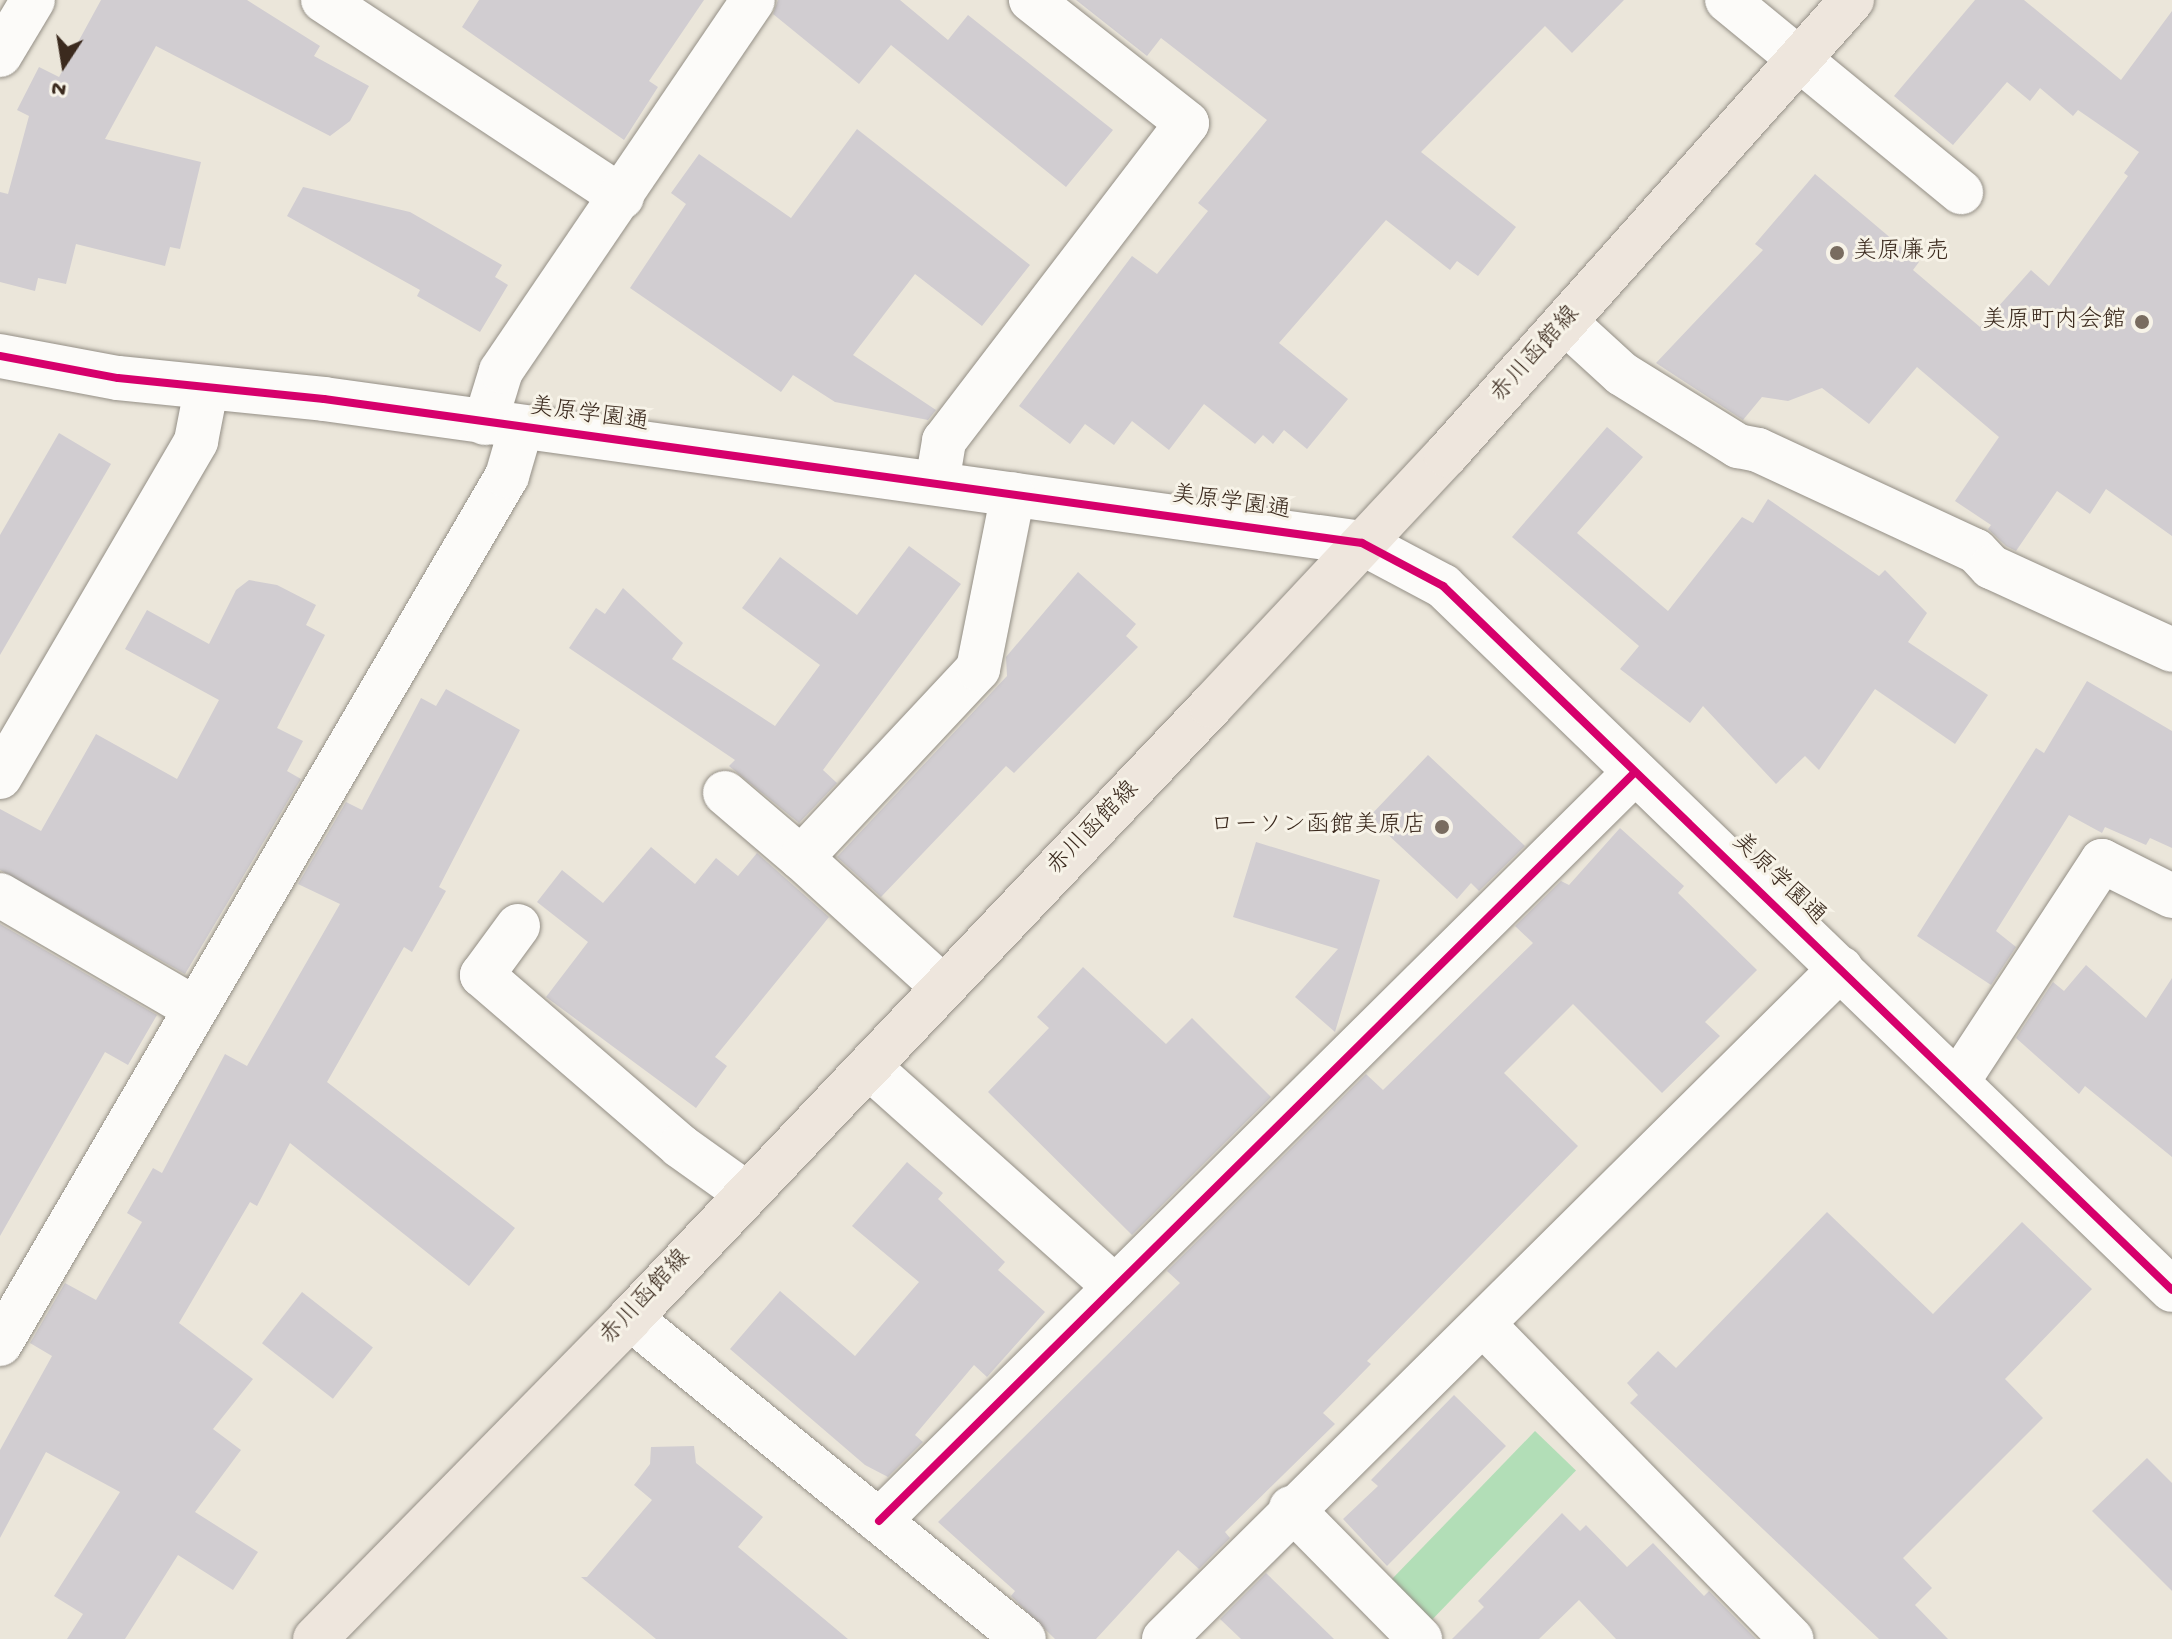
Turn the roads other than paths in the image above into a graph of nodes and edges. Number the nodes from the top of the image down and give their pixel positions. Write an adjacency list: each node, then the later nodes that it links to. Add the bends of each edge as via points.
1 (33, 0): 7 (street)
2 (753, 0): 10 (street)
3 (1031, 0): 15 (street, via 1187,123 944,441)
4 (1727, 0): 8 (street)
5 (1852, 0): 8 (main road, 赤川函館線)
6 (336, 3): 10 (street)
7 (0, 55)
8 (1800, 61): 9 (street); 11 (main road, 赤川函館線)
9 (1961, 192)
10 (622, 197): 14 (street, via 501,371)
11 (1565, 322): 17 (main road, 赤川函館線); 18 (street, via 1622,374 1738,446 1758,450 1976,551 1991,567)
12 (0, 356): 13 (street, 美原学園通)
13 (206, 390): 14 (street, 美原学園通, via 324,399); 20 (street, via 196,441)
14 (503, 425): 15 (street, 美原学園通); 28 (street, via 507,476)
15 (937, 483): 16 (street, 美原学園通)
16 (1013, 494): 17 (street, 美原学園通); 22 (street, via 978,669)
17 (1362, 543): 19 (street, 美原学園通, via 1443,586); 27 (main road, 赤川函館線)
18 (2172, 650)
19 (1635, 772): 26 (street, 美原学園通); 32 (street)
20 (0, 777)
21 (725, 793): 22 (street)
22 (801, 858): 27 (street)
23 (0, 895): 28 (street)
24 (2172, 896): 30 (street, via 2102,861)
25 (518, 926): 31 (street, via 482,975 680,1146)
26 (1841, 968): 30 (street, 美原学園通); 35 (street)
27 (943, 987): 29 (main road, 赤川函館線)
28 (194, 1008): 36 (street)
29 (869, 1067): 31 (main road, 赤川函館線); 32 (street)
30 (1958, 1081): 33 (street, 美原学園通)
31 (746, 1193): 34 (main road, 赤川函館線)
32 (1115, 1287): 38 (street)
33 (2172, 1290)
34 (630, 1318): 38 (street); 39 (main road, 赤川函館線)
35 (1483, 1324): 37 (street); 43 (street)
36 (0, 1344)
37 (1291, 1508): 41 (street); 42 (street)
38 (879, 1521): 40 (street)
39 (315, 1639)
40 (1024, 1639)
41 (1164, 1639)
42 (1420, 1639)
43 (1791, 1639)

